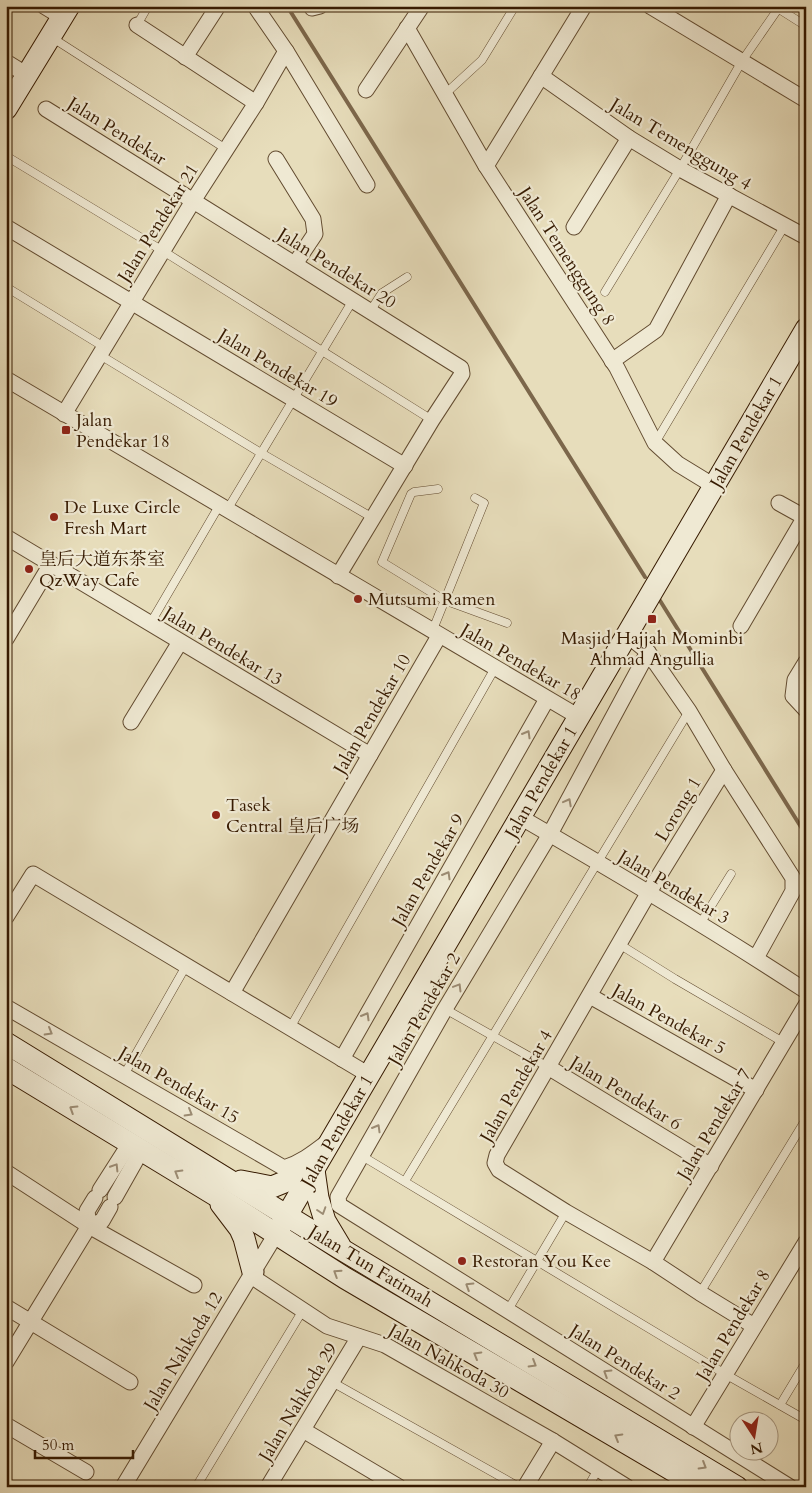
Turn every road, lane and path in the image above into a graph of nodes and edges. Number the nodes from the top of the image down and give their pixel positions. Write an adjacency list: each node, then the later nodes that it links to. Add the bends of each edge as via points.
1 (44, 6): 10 (street)
2 (148, 6): 11 (lane)
3 (218, 6): 16 (street)
4 (255, 6): 15 (street)
5 (422, 6): 13 (street)
6 (515, 6): 22 (lane, via 482,60)
7 (584, 6): 20 (street)
8 (650, 6): 17 (street)
9 (778, 7): 12 (lane); 17 (lane)
10 (66, 12): 14 (main road)
11 (137, 25): 16 (street)
12 (806, 26)
13 (407, 28): 21 (street); 22 (street, Jalan Temenggung 8)
14 (50, 37): 19 (main road); 28 (lane)
15 (286, 52): 24 (street, Jalan Pendekar 21); 33 (street)
16 (185, 57): 24 (street)
17 (742, 61): 23 (street); 32 (lane)
18 (6, 62): 19 (street)
19 (27, 75): 25 (main road)
20 (541, 76): 27 (street, Jalan Temenggung 4); 31 (street)
21 (366, 90)
22 (445, 94): 31 (street, Jalan Temenggung 8)
23 (806, 100)
24 (256, 103): 28 (street, Jalan Pendekar 21)
25 (6, 109)
26 (46, 109): 35 (street, Jalan Pendekar)
27 (629, 138): 32 (street, Jalan Temenggung 4); 38 (street)
28 (226, 148): 35 (street, Jalan Pendekar 21)
29 (6, 156): 40 (lane)
30 (276, 159): 41 (street, via 313,219 315,234)
31 (486, 166): 51 (street, Jalan Temenggung 8)
32 (680, 169): 34 (street, Jalan Temenggung 4); 44 (lane)
33 (367, 185)
34 (729, 195): 36 (street, Jalan Temenggung 4); 51 (street, via 656,330)
35 (193, 201): 40 (street, Jalan Pendekar 21); 41 (street, Jalan Pendekar 20)
36 (785, 225): 39 (street, Jalan Temenggung 4); 56 (lane)
37 (6, 227): 46 (street, Jalan Pendekar 19)
38 (574, 227)
39 (806, 237)
40 (163, 251): 46 (street, Jalan Pendekar 21); 50 (lane)
41 (295, 264): 45 (street, Jalan Pendekar 20)
42 (407, 277): 47 (lane, via 382,293)
43 (6, 287): 49 (lane)
44 (605, 292)
45 (353, 299): 47 (street, Jalan Pendekar 20); 50 (lane)
46 (132, 302): 49 (street, Jalan Pendekar 21); 53 (street, Jalan Pendekar 19)
47 (371, 310): 55 (street, Jalan Pendekar 20, via 461,368 462,374)
48 (806, 329): 59 (main road, Jalan Pendekar 1)
49 (102, 351): 54 (street, Jalan Pendekar 21); 57 (lane)
50 (322, 352): 53 (lane); 55 (lane)
51 (612, 361): 56 (street, Jalan Temenggung 8)
52 (6, 379): 54 (street, Jalan Pendekar 18)
53 (294, 399): 57 (lane); 58 (street, Jalan Pendekar 19)
54 (64, 414): 63 (street, Jalan Pendekar 18)
55 (432, 420): 58 (street)
56 (655, 443): 59 (street, Jalan Temenggung 8, via 678,464)
57 (261, 453): 63 (lane); 65 (lane)
58 (405, 466): 65 (street)
59 (714, 486): 74 (main road, Jalan Pendekar 1)
60 (438, 489): 69 (lane, via 414,492 381,561)
61 (475, 498): 69 (lane, via 484,503)
62 (779, 503): 64 (street)
63 (223, 508): 68 (street, Jalan Pendekar 18); 71 (lane)
64 (805, 517): 72 (street)
65 (373, 518): 68 (street)
66 (6, 538): 67 (street, Jalan Pendekar 13)
67 (51, 564): 71 (street, Jalan Pendekar 13); 75 (street)
68 (338, 576): 73 (street, Jalan Pendekar 18)
69 (444, 600): 70 (lane); 73 (lane)
70 (507, 623)
71 (150, 624): 76 (street, Jalan Pendekar 13)
72 (741, 626)
73 (435, 634): 79 (street, Jalan Pendekar 18); 85 (street, Jalan Pendekar 10)
74 (627, 635): 77 (street); 83 (main road, Jalan Pendekar 1)
75 (6, 639)
76 (180, 642): 84 (street); 85 (street, Jalan Pendekar 13)
77 (648, 652): 82 (street); 88 (street, Jalan Pendekar 2, one-way to 77)
78 (806, 662): 81 (street, via 795,680 793,696)
79 (495, 668): 80 (street, Jalan Pendekar 18); 103 (lane)
80 (547, 699): 83 (street, Jalan Pendekar 18); 107 (street, Jalan Pendekar 9, one-way to 80)
81 (806, 710)
82 (689, 711): 86 (street); 89 (lane)
83 (579, 717): 87 (main road, Jalan Pendekar 1)
84 (131, 722)
85 (370, 755): 98 (street, Jalan Pendekar 10)
86 (724, 770): 91 (street, Lorong 1); 95 (street, via 793,878 794,891)
87 (520, 817): 88 (street, Jalan Pendekar 3); 111 (main road, Jalan Pendekar 1)
88 (550, 834): 89 (street, Jalan Pendekar 3); 102 (street, Jalan Pendekar 2, one-way to 88)
89 (596, 862): 91 (street, Jalan Pendekar 3); 104 (lane)
90 (731, 874): 93 (lane)
91 (649, 892): 93 (street, Jalan Pendekar 3); 94 (street, Jalan Pendekar 4)
92 (6, 917): 96 (street, via 33,874)
93 (700, 924): 95 (street, Jalan Pendekar 3)
94 (619, 944): 99 (street, Jalan Pendekar 4); 105 (lane)
95 (756, 958): 97 (street, Jalan Pendekar 3)
96 (186, 966): 98 (street); 110 (lane)
97 (806, 991)
98 (232, 993): 103 (street)
99 (590, 996): 108 (street, Jalan Pendekar 4); 112 (street, Jalan Pendekar 5)
100 (806, 1005): 105 (street, Jalan Pendekar 7)
101 (6, 1007): 110 (street, Jalan Pendekar 15, one-way to 110)
102 (445, 1009): 104 (lane); 117 (street, Jalan Pendekar 2, one-way to 102)
103 (290, 1028): 107 (street)
104 (492, 1036): 108 (lane); 121 (lane)
105 (783, 1042): 112 (street, Jalan Pendekar 7)
106 (6, 1043): 113 (main road, Jalan Tun Fatimah)
107 (342, 1059): 111 (street)
108 (548, 1067): 118 (street, Jalan Pendekar 6); 123 (street, Jalan Pendekar 4, via 497,1155 495,1164 499,1170)
109 (7, 1070): 116 (main road, Jalan Tun Fatimah, one-way to 109)
110 (124, 1075): 115 (street, Jalan Pendekar 15, one-way to 115, via 284,1168 309,1156)
111 (369, 1075): 115 (main road, Jalan Pendekar 1)
112 (756, 1090): 118 (street, Jalan Pendekar 7)
113 (94, 1097): 116 (main road, via 98,1108 141,1134 144,1143); 122 (main road, Jalan Tun Fatimah)
114 (806, 1119): 133 (lane)
115 (332, 1139): 119 (main road, Jalan Pendekar 1)
116 (136, 1147): 122 (main road, Jalan Tun Fatimah, one-way to 116); 125 (street, via 102,1221); 125 (street, one-way to 116, via 87,1211)
117 (362, 1156): 121 (lane); 136 (street, Jalan Pendekar 2, one-way to 117, via 339,1204 338,1198)
118 (710, 1166): 130 (street, Jalan Pendekar 7)
119 (314, 1170): 122 (main road, via 272,1187); 124 (main road, Jalan Pendekar 1); 128 (main road, one-way to 128, via 325,1221)
120 (6, 1172): 125 (street)
121 (405, 1181): 129 (lane)
122 (220, 1186): 124 (main road, Jalan Tun Fatimah); 126 (main road, Jalan Tun Fatimah); 131 (main road, via 227,1214 244,1238)
123 (566, 1212): 129 (lane); 130 (street, Jalan Pendekar 4)
124 (287, 1216): 126 (main road, Jalan Pendekar 1); 128 (main road, Jalan Tun Fatimah)
125 (89, 1226): 132 (street); 137 (street)
126 (276, 1234): 131 (street, Jalan Nahkoda 12); 162 (main road, Jalan Tun Fatimah, one-way to 126, via 345,1278)
127 (806, 1242): 138 (street, Jalan Pendekar 8)
128 (341, 1249): 163 (main road, Jalan Tun Fatimah, one-way to 163)
129 (537, 1260): 136 (lane); 142 (lane)
130 (653, 1262): 133 (street, Jalan Pendekar 4)
131 (252, 1274): 135 (street, Jalan Nahkoda 30); 154 (street, Jalan Nahkoda 12)
132 (194, 1285)
133 (700, 1293): 138 (street, Jalan Pendekar 4)
134 (6, 1307): 137 (street)
135 (303, 1310): 139 (street, Jalan Nahkoda 30, via 327,1326); 155 (lane)
136 (508, 1310): 148 (street, Jalan Pendekar 2, one-way to 136)
137 (30, 1320): 140 (street); 143 (street)
138 (754, 1326): 142 (street, Jalan Pendekar 8)
139 (359, 1337): 144 (street, Jalan Nahkoda 29); 150 (street, Jalan Nahkoda 30, via 385,1345)
140 (6, 1362)
141 (806, 1362): 145 (lane)
142 (725, 1374): 145 (lane); 148 (street, Jalan Pendekar 8)
143 (130, 1382)
144 (332, 1382): 149 (street, Jalan Nahkoda 29); 158 (lane)
145 (780, 1405): 146 (lane)
146 (806, 1420)
147 (6, 1426): 152 (street)
148 (693, 1427): 164 (street, Jalan Pendekar 2)
149 (303, 1430): 153 (street); 156 (street, Jalan Nahkoda 29)
150 (553, 1441): 151 (street, Jalan Nahkoda 30); 159 (street)
151 (598, 1469): 160 (lane); 161 (street, Jalan Nahkoda 30)
152 (86, 1472)
153 (382, 1482): 157 (street)
154 (122, 1487)
155 (196, 1487)
156 (268, 1487)
157 (399, 1487)
158 (518, 1487)
159 (525, 1487)
160 (588, 1487)
161 (627, 1487)
162 (702, 1487)
163 (737, 1487)
164 (790, 1487)

